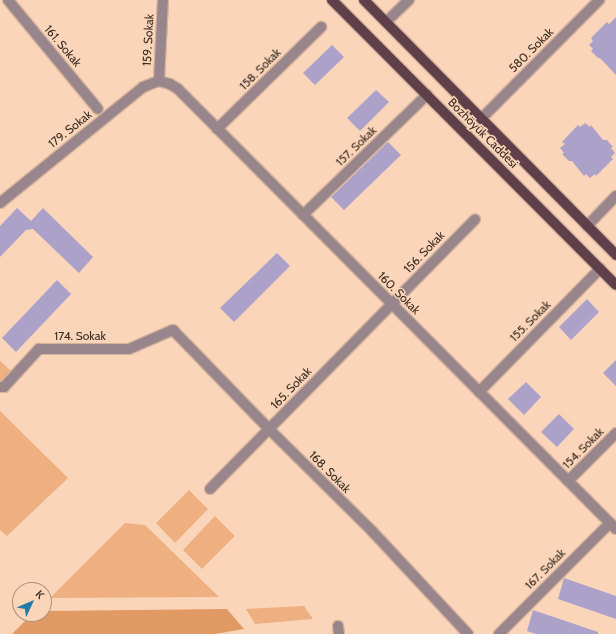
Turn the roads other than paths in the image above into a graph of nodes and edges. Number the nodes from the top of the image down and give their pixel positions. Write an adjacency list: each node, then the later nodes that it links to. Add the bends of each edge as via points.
1 (8, 0): 11 (street, 161. Sokak)
2 (163, 0): 9 (street, 159. Sokak)
3 (332, 0): 10 (main road, Bozhöyük Caddesi)
4 (364, 0): 7 (main road, Bozhöyük Caddesi)
5 (409, 0): 7 (street)
6 (599, 0): 12 (street, 580. Sokak)
7 (386, 22): 12 (main road, Bozhöyük Caddesi)
8 (321, 27): 13 (street, 158. Sokak)
9 (159, 81): 13 (street, 160. Sokak, via 174,86); 15 (street, 179. Sokak, via 143,87)
10 (427, 95): 16 (street, 157. Sokak); 20 (main road, Bozhöyük Caddesi)
11 (98, 109)
12 (481, 119): 18 (main road, Bozhöyük Caddesi)
13 (217, 129): 16 (street, 160. Sokak)
14 (616, 196): 18 (street)
15 (1, 199)
16 (303, 215): 22 (street, 160. Sokak)
17 (475, 219): 22 (street, 156. Sokak)
18 (587, 226): 19 (main road, Bozhöyük Caddesi)
19 (616, 255)
20 (600, 269): 21 (main road, Bozhöyük Caddesi); 25 (street, 155. Sokak)
21 (616, 285)
22 (392, 304): 25 (street, 160. Sokak); 26 (street, 165. Sokak)
23 (173, 330): 24 (street, 174. Sokak, via 129,349 39,349 4,387); 26 (street, 168. Sokak)
24 (0, 387)
25 (479, 392): 28 (street, 160. Sokak)
26 (269, 429): 29 (street, 165. Sokak); 31 (street, 168. Sokak, via 372,531)
27 (616, 433): 28 (street, 154. Sokak)
28 (568, 481): 30 (street, 160. Sokak)
29 (210, 489)
30 (613, 526): 32 (street, 167. Sokak)
31 (468, 634)
32 (499, 634)

